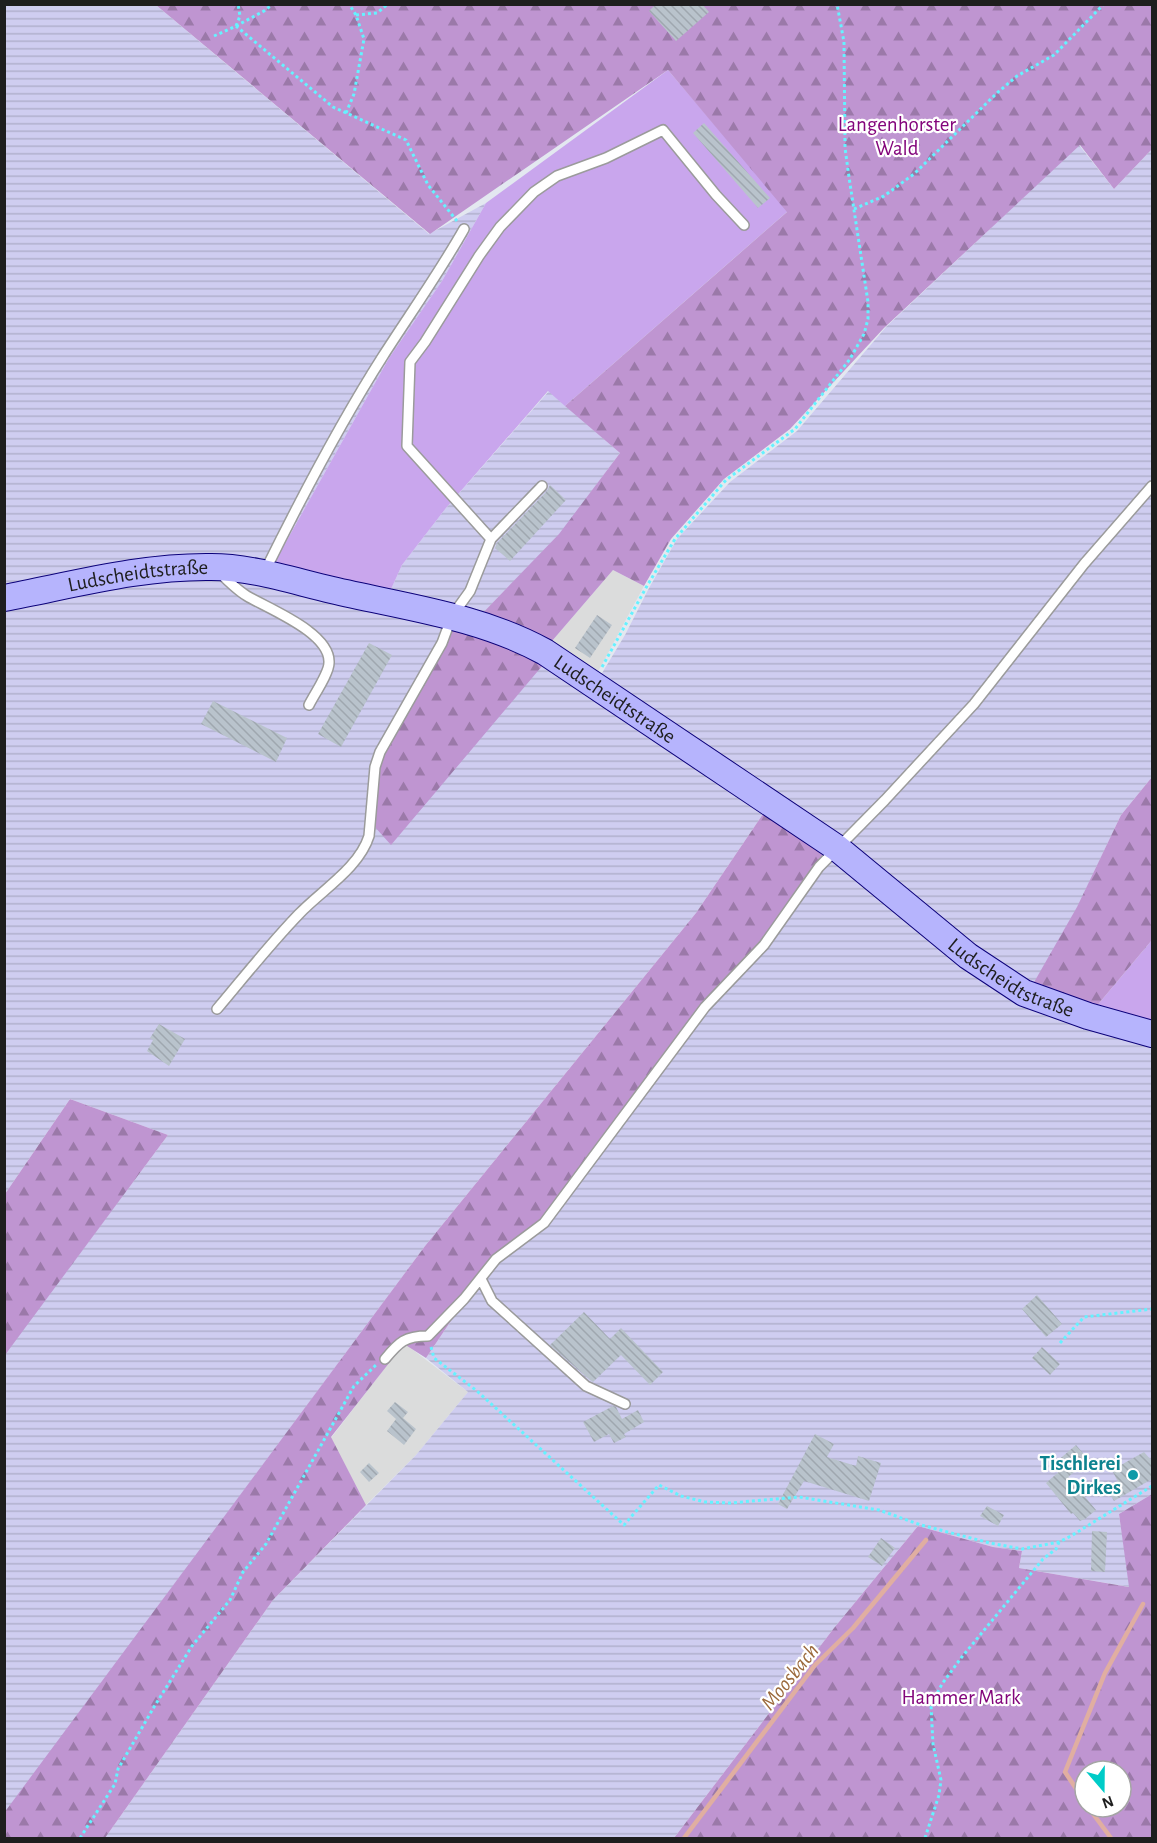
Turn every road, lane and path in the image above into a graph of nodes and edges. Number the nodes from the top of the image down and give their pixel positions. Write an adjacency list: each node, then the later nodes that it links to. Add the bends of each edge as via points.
1 (238, 4): 8 (path, via 240,16)
2 (273, 4): 8 (path)
3 (349, 4): 7 (path)
4 (388, 4): 7 (path, via 377,13)
5 (837, 4): 11 (path, via 844,42 846,148)
6 (1104, 4): 11 (path, via 1054,55 1017,76 906,180 884,196)
7 (356, 15): 10 (path, via 364,39 354,94)
8 (236, 26): 9 (path); 10 (path, via 333,107)
9 (214, 36)
10 (346, 113): 13 (path, via 406,140 428,185)
11 (854, 209): 21 (path, via 868,302 864,334 850,359 795,429 726,480 675,539)
12 (744, 225): 16 (lane, via 663,130 557,176 534,192 500,227 410,362 407,418 407,446)
13 (464, 230): 18 (lane, via 438,276 383,356)
14 (542, 486): 16 (lane)
15 (1152, 486): 23 (lane, via 974,704)
16 (491, 539): 20 (lane, via 470,591)
17 (213, 567): 18 (street, Ludscheidtstraße); 19 (street, Ludscheidtstraße, via 126,574); 22 (lane, via 245,595 293,621 327,651 329,665)
18 (264, 573): 20 (street, Ludscheidtstraße)
19 (4, 598)
20 (452, 616): 21 (street, Ludscheidtstraße, via 526,642); 24 (lane, via 442,643 380,752 366,846 298,914)
21 (592, 684): 23 (street, Ludscheidtstraße)
22 (309, 705)
23 (837, 848): 25 (street, Ludscheidtstraße, via 968,956 1024,993); 26 (lane, via 764,945 705,1007 544,1223 496,1259)
24 (218, 1009)
25 (1152, 1034)
26 (481, 1279): 28 (lane); 31 (lane, via 492,1301 586,1386)
27 (1152, 1309): 29 (path, via 1084,1317)
28 (428, 1336): 30 (lane, via 413,1336 398,1344); 33 (path, via 434,1358 477,1391 624,1525 659,1485 705,1502 799,1497 879,1510 1006,1547 1022,1549)
29 (1060, 1343)
30 (385, 1359): 34 (path, via 354,1386 266,1545 243,1572 230,1600 192,1646 153,1707 118,1769 115,1784)
31 (626, 1404)
32 (1152, 1486): 33 (path)
33 (1059, 1542): 35 (path, via 942,1683 931,1705 933,1744 941,1780)
34 (80, 1839)
35 (925, 1839)

